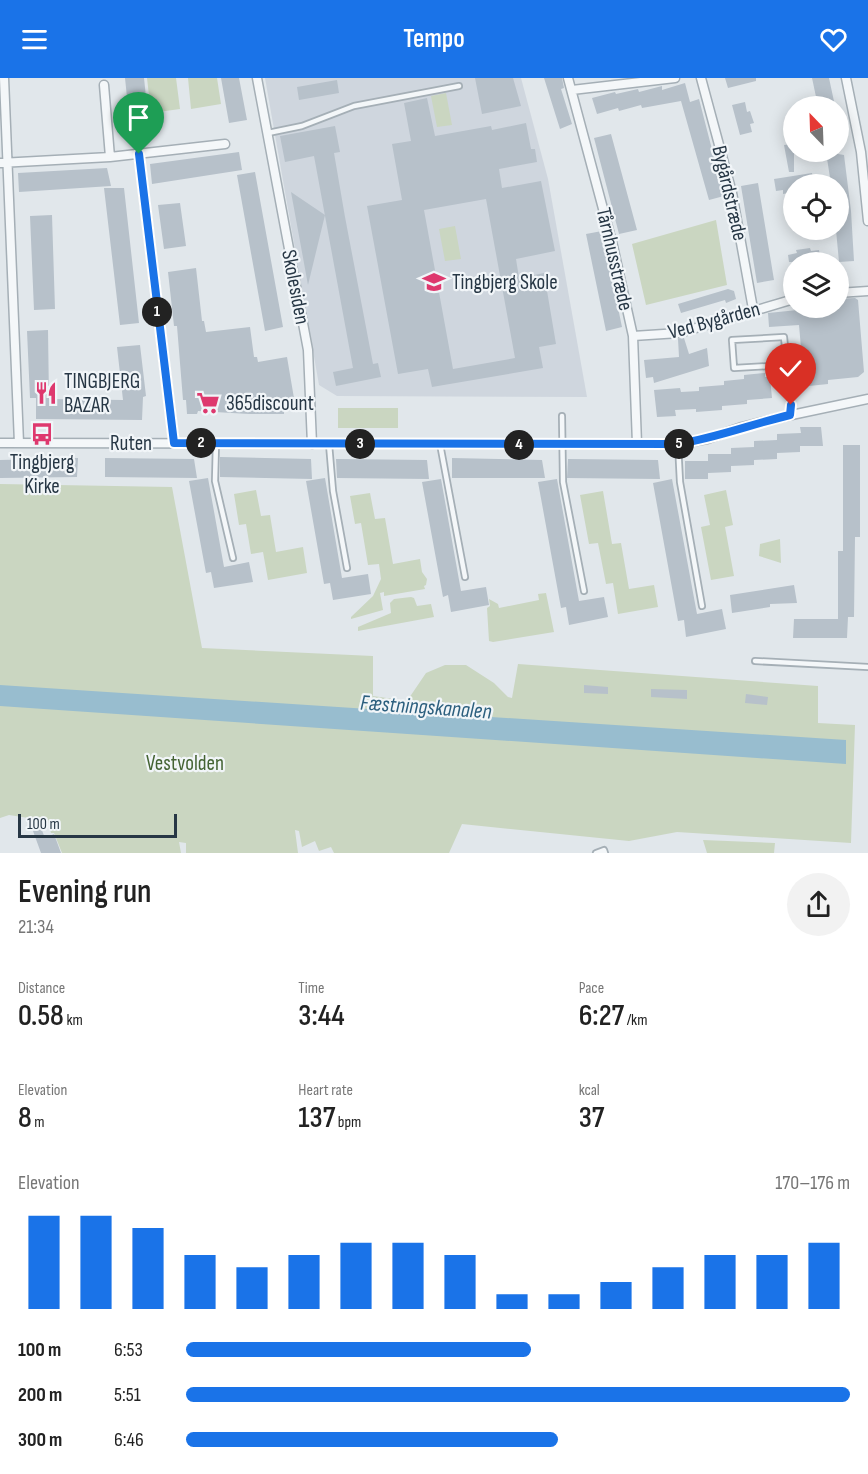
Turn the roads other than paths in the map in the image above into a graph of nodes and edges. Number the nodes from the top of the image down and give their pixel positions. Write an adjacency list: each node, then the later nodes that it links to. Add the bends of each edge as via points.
1 (4, 78): 14 (street)
2 (257, 78): 10 (street, Skolesiden)
3 (568, 78): 9 (street, Tårnhusstræde)
4 (675, 78): 9 (street)
5 (701, 78): 19 (street, Bygårdstræde, via 732,193)
6 (846, 78): 15 (street, via 861,152)
7 (104, 85): 13 (street)
8 (459, 86): 10 (lane, via 354,106 302,126)
9 (572, 90): 20 (street, Tårnhusstræde, via 614,246)
10 (268, 133): 29 (street, Skolesiden, via 308,350)
11 (225, 144): 12 (street)
12 (139, 154): 13 (street); 27 (street)
13 (110, 157): 14 (street)
14 (3, 163): 26 (street, via 11,249)
15 (868, 221)
16 (868, 291): 17 (street)
17 (849, 293)
18 (783, 301): 19 (street, Ved Bygården)
19 (753, 309): 20 (street, Ved Bygården, via 679,333)
20 (633, 336): 32 (street, Tårnhusstræde)
21 (787, 365): 21 (lane, via 784,337 732,340 735,368); 23 (lane)
22 (868, 399): 23 (street, Ruten)
23 (790, 415): 33 (street, Ruten)
24 (562, 416): 34 (lane)
25 (0, 442): 26 (street, Ruten)
26 (18, 443): 27 (street, Ruten)
27 (174, 443): 28 (street, Ruten)
28 (216, 443): 29 (street, Ruten); 35 (lane, via 215,481)
29 (312, 444): 30 (street, Ruten)
30 (329, 444): 31 (street, Ruten); 36 (lane)
31 (440, 444): 34 (street, Ruten); 37 (lane)
32 (637, 444): 33 (street, Ruten); 34 (street, Ruten)
33 (678, 444): 39 (lane, via 680,482)
34 (562, 445): 38 (lane, via 563,482)
35 (233, 558)
36 (347, 568)
37 (465, 577)
38 (584, 591)
39 (702, 606)
40 (755, 661): 41 (lane)
41 (868, 667)
42 (596, 853): 43 (lane)
43 (606, 853)

